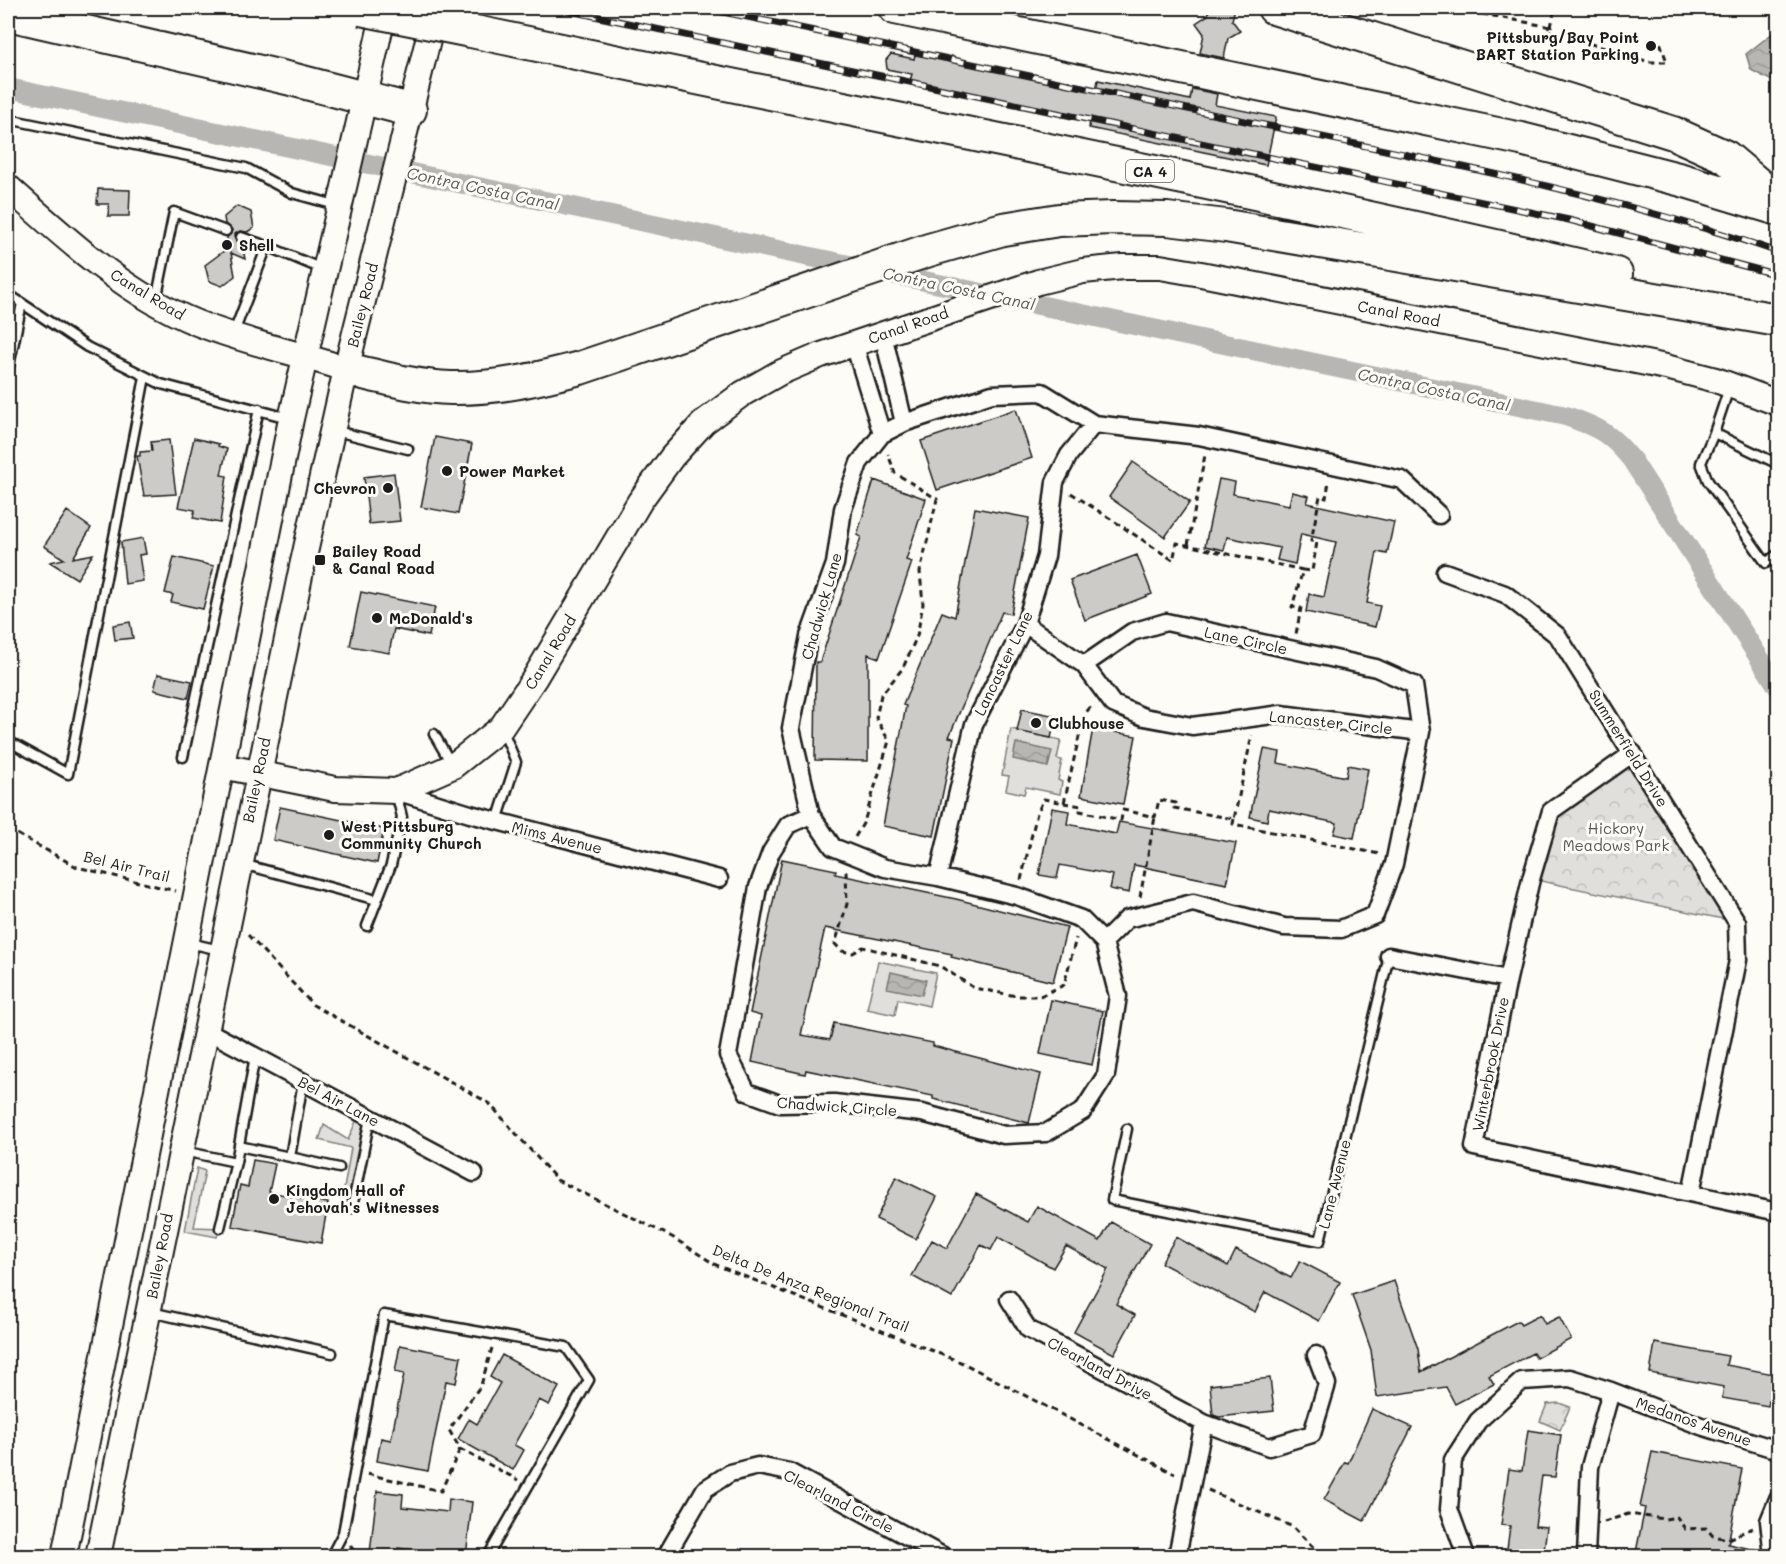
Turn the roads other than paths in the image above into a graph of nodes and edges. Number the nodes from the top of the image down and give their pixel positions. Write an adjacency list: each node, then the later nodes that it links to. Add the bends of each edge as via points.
1 (367, 8): 6 (main road); 20 (highway, CA 4, bridge, via 1497,245 1640,279)
2 (436, 8): 7 (main road, Bailey Road)
3 (895, 8): 12 (highway, via 1521,138)
4 (1274, 8): 11 (highway, via 1673,133 1726,157)
5 (8, 14): 6 (highway)
6 (363, 100): 7 (highway); 10 (main road)
7 (410, 110): 25 (main road, Bailey Road)
8 (8, 119): 10 (lane, via 246,168 292,193)
9 (8, 187): 18 (main road, Canal Road, via 77,247)
10 (342, 197): 16 (main road)
11 (1779, 201)
12 (1779, 209)
13 (226, 231): 18 (lane, via 174,212)
14 (241, 237): 15 (lane)
15 (267, 246): 16 (lane); 22 (lane)
16 (325, 270): 24 (main road)
17 (8, 294): 19 (lane)
18 (156, 302): 22 (main road, Canal Road)
19 (22, 303): 26 (lane); 27 (lane, via 87,347)
20 (1779, 320): 25 (highway, via 1309,239 1167,219 1059,220 1003,229 948,244 580,368 533,380 486,388 416,385)
21 (883, 334): 23 (main road, Canal Road); 28 (main road, Canal Road, via 1038,282 1083,271 1123,267 1170,269 1654,364); 32 (street)
22 (233, 336): 24 (main road, Canal Road)
23 (854, 344): 36 (street); 44 (main road, Canal Road, via 779,374 742,394 704,422 640,501 534,680)
24 (305, 356): 25 (main road, Canal Road); 31 (main road)
25 (346, 369): 34 (main road, Bailey Road)
26 (8, 371)
27 (146, 377): 30 (lane); 47 (lane, via 68,774)
28 (1730, 385): 29 (main road, Canal Road); 35 (lane)
29 (1779, 403)
30 (258, 409): 31 (lane); 49 (lane)
31 (291, 419): 50 (main road)
32 (904, 423): 33 (street, Chadwick Lane, via 992,394 1042,392); 36 (street, Chadwick Lane)
33 (1094, 424): 39 (street, via 1208,438 1402,480); 42 (street, Lancaster Lane, via 1069,455 1055,482 1046,556)
34 (332, 430): 37 (lane); 52 (main road, Bailey Road)
35 (1714, 433): 38 (lane); 40 (lane, via 1701,463 1708,481 1766,563)
36 (882, 434): 54 (street, Chadwick Lane, via 859,463 843,509 835,564 809,636 791,728)
37 (408, 449)
38 (1779, 464)
39 (1439, 515)
40 (1779, 554)
41 (1444, 572): 48 (street, Summerfield Drive, via 1506,594 1558,636)
42 (1025, 624): 43 (street, Lancaster Circle); 57 (street, Lancaster Lane, via 974,724)
43 (1084, 664): 45 (street, Lancaster Circle, via 1113,704 1144,717 1192,726 1281,714); 45 (street, Lane Circle, via 1132,632 1166,622 1376,668 1414,685)
44 (501, 728): 51 (main road, Canal Road); 55 (lane, via 516,762)
45 (1421, 732): 61 (street, via 1395,857 1375,915 1341,929 1284,927 1193,903 1127,919)
46 (434, 734): 51 (lane)
47 (8, 741)
48 (1633, 753): 65 (street, Winterbrook Drive, via 1551,811); 77 (street, Summerfield Drive, via 1737,922 1738,960)
49 (183, 757)
50 (222, 766): 52 (main road, Canal Road); 62 (main road, via 186,896)
51 (453, 766): 53 (main road, Canal Road)
52 (257, 775): 53 (main road, Canal Road, via 335,789); 56 (main road, Bailey Road)
53 (396, 791): 55 (street, Mims Avenue); 59 (lane, via 402,817 391,865)
54 (811, 815): 57 (street, Chadwick Lane, via 833,847 885,868); 61 (street, Chadwick Circle, via 788,825 771,852 758,887 728,1054 747,1092 780,1104 834,1102 922,1113 1004,1135 1046,1133 1083,1112 1106,1075 1118,996)
55 (497, 821): 58 (street, Mims Avenue)
56 (238, 863): 59 (lane); 63 (main road, Bailey Road)
57 (938, 877): 61 (street, Chadwick Lane, via 1017,896 1082,919)
58 (719, 879)
59 (377, 900): 60 (lane)
60 (367, 926)
61 (1104, 942)
62 (186, 943): 63 (lane); 89 (main road)
63 (221, 950): 66 (main road, Bailey Road)
64 (1389, 956): 65 (street); 70 (lane, Lane Avenue, via 1320,1241 1112,1200)
65 (1508, 979): 77 (street, Winterbrook Drive, via 1474,1147)
66 (204, 1029): 67 (street, Bel Air Lane); 72 (main road, Bailey Road)
67 (255, 1056): 68 (street, Bel Air Lane); 71 (lane)
68 (303, 1082): 69 (street, Bel Air Lane); 73 (lane)
69 (370, 1118): 76 (street, Bel Air Lane); 78 (lane)
70 (1127, 1129)
71 (239, 1146): 73 (lane); 74 (lane)
72 (180, 1150): 74 (lane); 82 (main road, Bailey Road)
73 (290, 1157): 75 (lane)
74 (236, 1161): 80 (lane)
75 (339, 1168)
76 (474, 1173)
77 (1691, 1193): 79 (street, Winterbrook Drive)
78 (352, 1208)
79 (1779, 1212)
80 (220, 1228)
81 (1009, 1299): 86 (street, Clearland Drive, via 1028,1329)
82 (148, 1311): 83 (lane); 90 (main road, Bailey Road)
83 (332, 1353)
84 (1316, 1355): 86 (street, Clearland Drive, via 1327,1384 1312,1434 1269,1447)
85 (1611, 1391): 87 (street, Medanos Avenue, via 1701,1426); 96 (street, Medanos Avenue, via 1570,1378 1522,1381 1478,1421 1453,1460 1449,1509); 97 (street, via 1590,1467)
86 (1204, 1423): 95 (street)
87 (1779, 1450)
88 (1779, 1499): 98 (street, via 1769,1521)
89 (64, 1557)
90 (98, 1557)
91 (330, 1557): 92 (lane, via 343,1533 384,1316 566,1347 589,1380)
92 (488, 1557)
93 (666, 1557): 94 (street, Clearland Circle, via 705,1489 730,1473 758,1466 789,1472)
94 (943, 1557)
95 (1177, 1557)
96 (1466, 1557)
97 (1586, 1557)
98 (1773, 1557)

